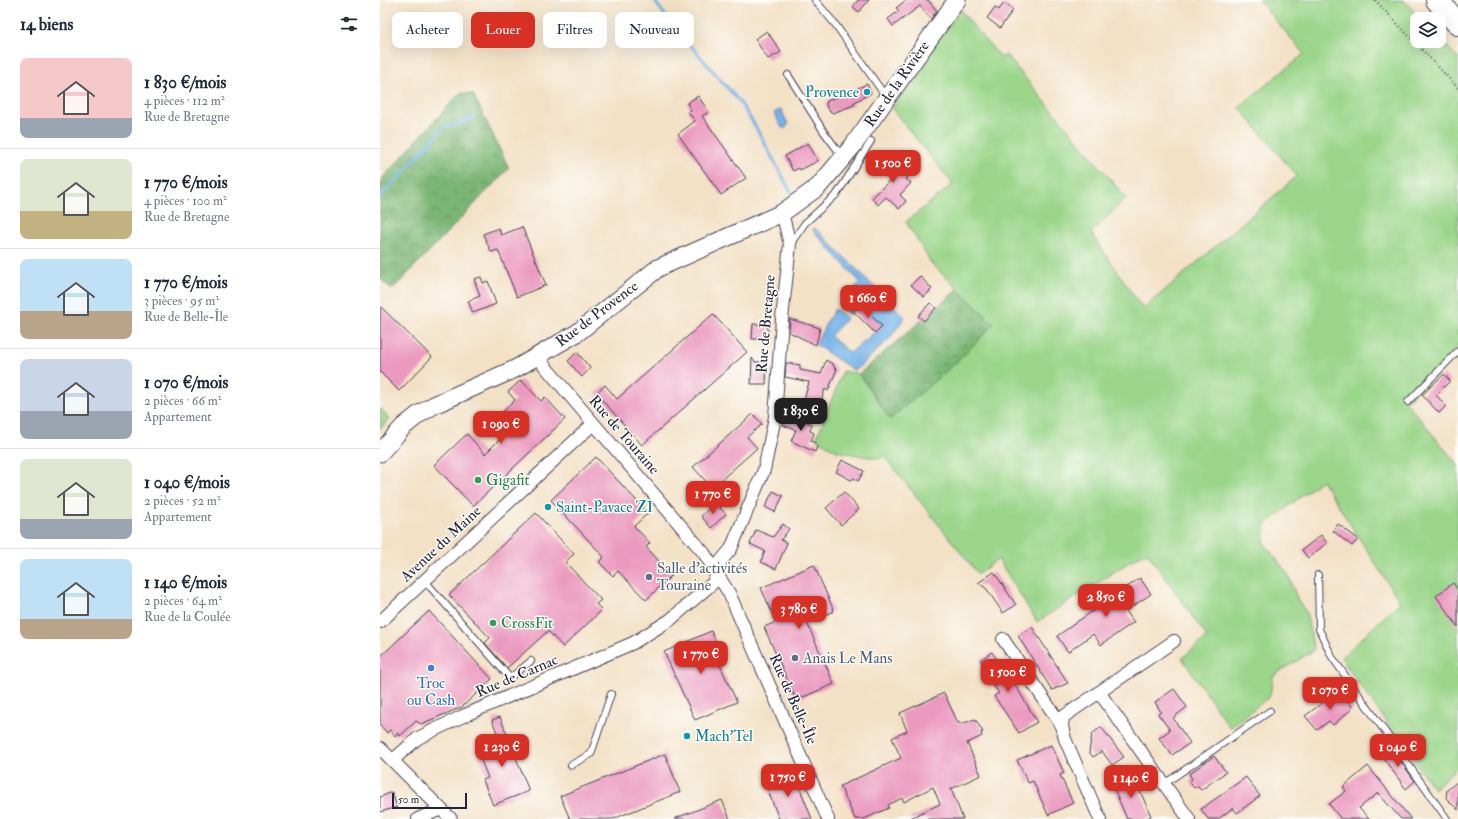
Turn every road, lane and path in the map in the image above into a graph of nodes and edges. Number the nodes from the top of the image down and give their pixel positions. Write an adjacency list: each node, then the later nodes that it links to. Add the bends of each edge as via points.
1 (815, 0): 8 (lane)
2 (957, 0): 8 (street, Rue de la Rivière)
3 (1375, 0): 7 (path)
4 (1437, 0): 5 (highway)
5 (1458, 24)
6 (788, 75): 10 (lane)
7 (1458, 88)
8 (887, 98): 10 (street, Rue de la Rivière)
9 (871, 141): 12 (lane, via 837,194 805,224)
10 (843, 158): 11 (street, Rue de la Rivière, via 818,187)
11 (782, 213): 12 (street, Rue de Bretagne); 14 (street, Rue de Provence, via 658,268 577,333)
12 (790, 244): 18 (street, Rue de Bretagne, via 775,417 764,470 731,548 720,562)
13 (1458, 351): 15 (lane)
14 (537, 357): 16 (street, Rue de Touraine); 17 (street, Rue de Provence, via 434,405 403,427)
15 (1408, 402)
16 (593, 424): 18 (street, Rue de Touraine); 20 (street, Avenue du Maine)
17 (380, 453)
18 (717, 571): 30 (street, Rue de Carnac, via 714,582 670,620 633,643 463,716 418,738); 36 (street, Rue de Belle-Île)
19 (1318, 575): 39 (lane, via 1319,630 1332,656)
20 (424, 581): 21 (street, Avenue du Maine); 24 (lane, via 510,678)
21 (380, 622)
22 (1002, 639): 28 (street)
23 (1174, 641): 25 (street)
24 (531, 661)
25 (1099, 692): 28 (street, via 1063,717); 32 (street)
26 (611, 694): 31 (lane, via 591,754)
27 (1270, 711): 32 (lane)
28 (1062, 726): 37 (street, via 1065,739)
29 (380, 748): 30 (street)
30 (393, 760): 33 (street)
31 (570, 765)
32 (1164, 784): 38 (street)
33 (442, 810): 34 (street); 35 (street)
34 (418, 819)
35 (451, 819)
36 (828, 819)
37 (1100, 819)
38 (1189, 819)
39 (1447, 819)

